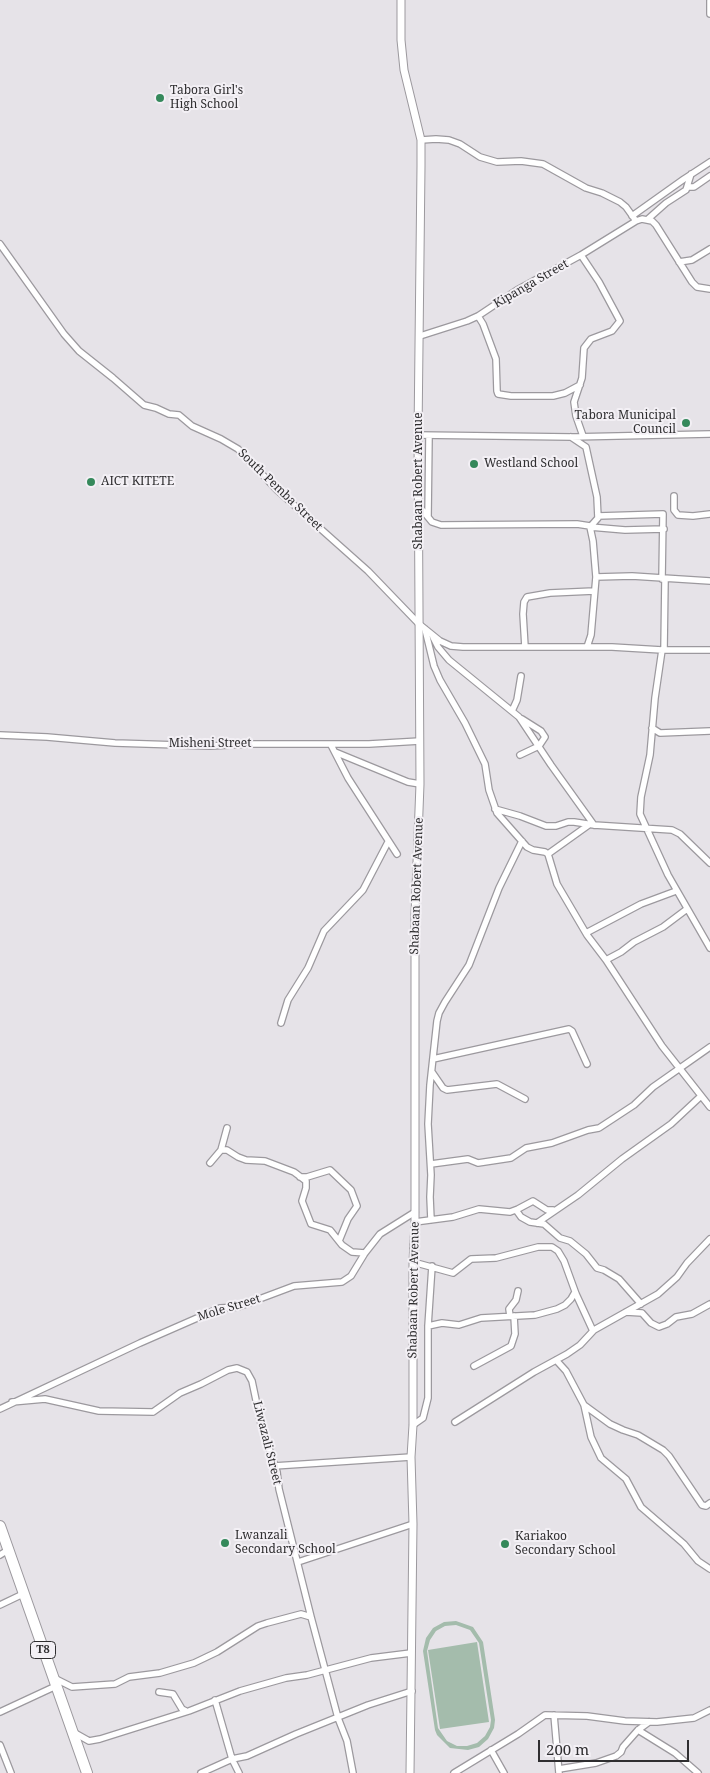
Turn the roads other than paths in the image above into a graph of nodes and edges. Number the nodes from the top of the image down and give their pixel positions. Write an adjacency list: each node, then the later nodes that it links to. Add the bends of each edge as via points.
1 (401, 0): 4 (street, Shabaan Robert Avenue, via 404,70)
2 (710, 1): 3 (street)
3 (710, 14)
4 (421, 140): 9 (street, via 449,140 480,157 497,162 543,164 620,202); 17 (street, Shabaan Robert Avenue)
5 (710, 162): 6 (street)
6 (691, 174): 8 (street); 9 (street)
7 (710, 176): 8 (street, via 694,187)
8 (687, 187): 10 (street)
9 (634, 218): 10 (street, Kipanga Street); 13 (street, Kipanga Street)
10 (648, 219): 14 (street, via 656,225)
11 (0, 244): 35 (street, South Pemba Street, via 79,351 144,406 179,415 192,426 238,449)
12 (710, 249): 14 (street, via 692,260)
13 (581, 255): 16 (street, Kipanga Street); 18 (street, via 620,321 612,331 590,339 585,345)
14 (679, 262): 15 (street, via 697,287)
15 (710, 288)
16 (478, 316): 17 (street, Kipanga Street); 18 (street, via 496,359 498,394 553,396)
17 (420, 336): 20 (street, Shabaan Robert Avenue)
18 (580, 386): 22 (street, via 574,406)
19 (710, 434): 22 (street)
20 (418, 435): 21 (street); 25 (street, Shabaan Robert Avenue)
21 (429, 436): 23 (street); 28 (street)
22 (582, 436): 23 (street)
23 (571, 437): 27 (street, via 586,449 598,497)
24 (674, 496): 26 (street, via 677,514)
25 (419, 506): 28 (street); 35 (street, Shabaan Robert Avenue)
26 (710, 514)
27 (598, 516): 29 (street); 30 (street, via 662,513)
28 (428, 517): 29 (street, via 440,525)
29 (590, 526): 30 (street, via 625,530); 31 (street)
30 (664, 529): 32 (street)
31 (596, 577): 32 (street); 34 (street)
32 (663, 579): 33 (street); 38 (street)
33 (710, 581)
34 (594, 591): 36 (street, via 527,597 523,614); 37 (street)
35 (425, 629): 36 (street, via 451,646); 41 (street, via 449,660); 46 (street, Shabaan Robert Avenue); 52 (street, via 440,680 485,764)
36 (525, 647): 37 (street)
37 (587, 647): 38 (street)
38 (663, 650): 39 (street); 43 (street)
39 (710, 650)
40 (521, 676): 41 (street)
41 (512, 711): 42 (street)
42 (519, 717): 48 (street); 48 (street, via 544,734 545,740)
43 (652, 728): 44 (street, via 660,733); 54 (street, via 640,811)
44 (710, 731)
45 (0, 735): 47 (street, Misheni Street, via 210,746)
46 (420, 741): 47 (street, Misheni Street); 51 (street, Shabaan Robert Avenue)
47 (331, 745): 49 (street)
48 (539, 746): 50 (street); 53 (street)
49 (335, 752): 51 (street); 55 (street)
50 (520, 755)
51 (420, 784): 83 (street, Shabaan Robert Avenue, via 415,915)
52 (495, 810): 53 (street, via 546,826 568,822); 56 (street)
53 (592, 825): 54 (street); 58 (street)
54 (646, 829): 59 (street, via 676,832); 62 (street)
55 (388, 842): 57 (street); 67 (street, via 363,890 324,931 308,968 288,1000)
56 (522, 842): 58 (street, via 533,850); 69 (street, via 499,888 468,965 439,1013)
57 (397, 854)
58 (548, 854): 64 (street, via 557,884)
59 (700, 855): 60 (street); 61 (street)
60 (710, 858)
61 (710, 863)
62 (676, 891): 63 (street); 64 (street, via 641,904)
63 (686, 910): 65 (street); 66 (street)
64 (586, 933): 66 (street)
65 (710, 948)
66 (606, 960): 71 (street)
67 (281, 1023)
68 (710, 1047): 71 (street)
69 (433, 1059): 70 (street, via 569,1029); 72 (street)
70 (587, 1064)
71 (680, 1068): 73 (street); 79 (street, via 599,1128 526,1148 512,1158)
72 (432, 1072): 74 (street, via 447,1090 497,1084); 79 (street, via 428,1124)
73 (701, 1096): 75 (street); 82 (street, via 671,1124)
74 (525, 1099)
75 (709, 1104)
76 (227, 1128): 77 (street)
77 (222, 1150): 78 (street); 80 (street, via 246,1160 265,1161 290,1169)
78 (210, 1163)
79 (431, 1164): 84 (street)
80 (300, 1177): 88 (street, via 306,1183 302,1201 310,1223 328,1229); 88 (street, via 330,1170 353,1194 357,1206 348,1218)
81 (516, 1210): 82 (street, via 533,1201 547,1210); 84 (street, via 479,1209); 86 (street, via 526,1220)
82 (554, 1210): 86 (street)
83 (415, 1212): 85 (street, Shabaan Robert Avenue); 89 (street, Mole Street, via 383,1232)
84 (431, 1220): 85 (street)
85 (415, 1222): 90 (street, Shabaan Robert Avenue)
86 (537, 1223): 94 (street, via 544,1224 560,1238 568,1239 577,1246 598,1268 623,1283)
87 (710, 1239): 94 (street, via 666,1288)
88 (339, 1241): 89 (street, via 352,1252)
89 (365, 1253): 102 (street, Mole Street, via 353,1273 342,1282 294,1286 238,1307 220,1308)
90 (413, 1262): 91 (street); 106 (street, Shabaan Robert Avenue)
91 (432, 1266): 93 (street, via 453,1274 471,1259 496,1258 548,1246 560,1254); 98 (street)
92 (518, 1291): 97 (street, via 509,1309)
93 (575, 1292): 97 (street, via 569,1302 556,1309 535,1315); 99 (street)
94 (641, 1304): 96 (street)
95 (710, 1304): 96 (street, via 659,1327 642,1313)
96 (626, 1312): 99 (street)
97 (512, 1316): 98 (street, via 480,1318 459,1325 442,1323); 101 (street, via 515,1334 511,1346)
98 (428, 1326): 106 (street, via 428,1398 423,1418)
99 (593, 1331): 100 (street, via 580,1345)
100 (556, 1360): 103 (street, via 566,1371); 105 (street)
101 (474, 1366)
102 (12, 1402): 104 (street, Mole Street); 108 (street, Liwazali Street, via 45,1399 99,1411 153,1412 182,1391 228,1370 242,1369 252,1381)
103 (584, 1405): 109 (street, via 610,1424 638,1434 666,1452 702,1505); 114 (street, via 590,1437 601,1458 626,1479 642,1507)
104 (0, 1409)
105 (456, 1422)
106 (413, 1425): 107 (street, Shabaan Robert Avenue)
107 (411, 1457): 108 (street); 110 (street, Shabaan Robert Avenue)
108 (274, 1466): 113 (street, Liwazali Street)
109 (710, 1503)
110 (413, 1524): 113 (street); 118 (street, Shabaan Robert Avenue)
111 (0, 1527): 112 (highway, T8)
112 (4, 1553): 115 (highway, T8)
113 (298, 1562): 117 (street, Liwazali Street)
114 (710, 1569)
115 (24, 1594): 116 (street); 120 (highway, T8)
116 (0, 1605)
117 (311, 1616): 119 (street, Liwazali Street); 120 (street, via 301,1614 262,1625 194,1663 160,1673 126,1678 115,1684 72,1687)
118 (411, 1653): 119 (street, via 371,1658); 121 (street, Shabaan Robert Avenue)
119 (326, 1670): 123 (street, via 286,1678); 128 (street, Liwazali Street)
120 (54, 1682): 126 (street); 131 (highway, T8)
121 (412, 1691): 128 (street); 141 (street, Shabaan Robert Avenue)
122 (159, 1692): 125 (street, via 173,1694)
123 (215, 1700): 125 (street); 134 (street)
124 (710, 1710): 129 (street, via 694,1718)
125 (186, 1711): 131 (street, via 92,1741)
126 (0, 1712)
127 (554, 1715): 129 (street); 133 (street, via 538,1718); 135 (street)
128 (338, 1718): 134 (street, via 247,1756); 140 (street, Liwazali Street, via 347,1741)
129 (648, 1722): 130 (street)
130 (638, 1730): 135 (street, via 616,1756); 144 (street, via 675,1753)
131 (72, 1732): 137 (highway, T8)
132 (0, 1745): 136 (street)
133 (491, 1750): 142 (street); 143 (street)
134 (232, 1759): 138 (street); 139 (street)
135 (559, 1771)
136 (9, 1772)
137 (87, 1773)
138 (201, 1773)
139 (239, 1773)
140 (353, 1773)
141 (410, 1773)
142 (454, 1773)
143 (504, 1773)
144 (698, 1773)

